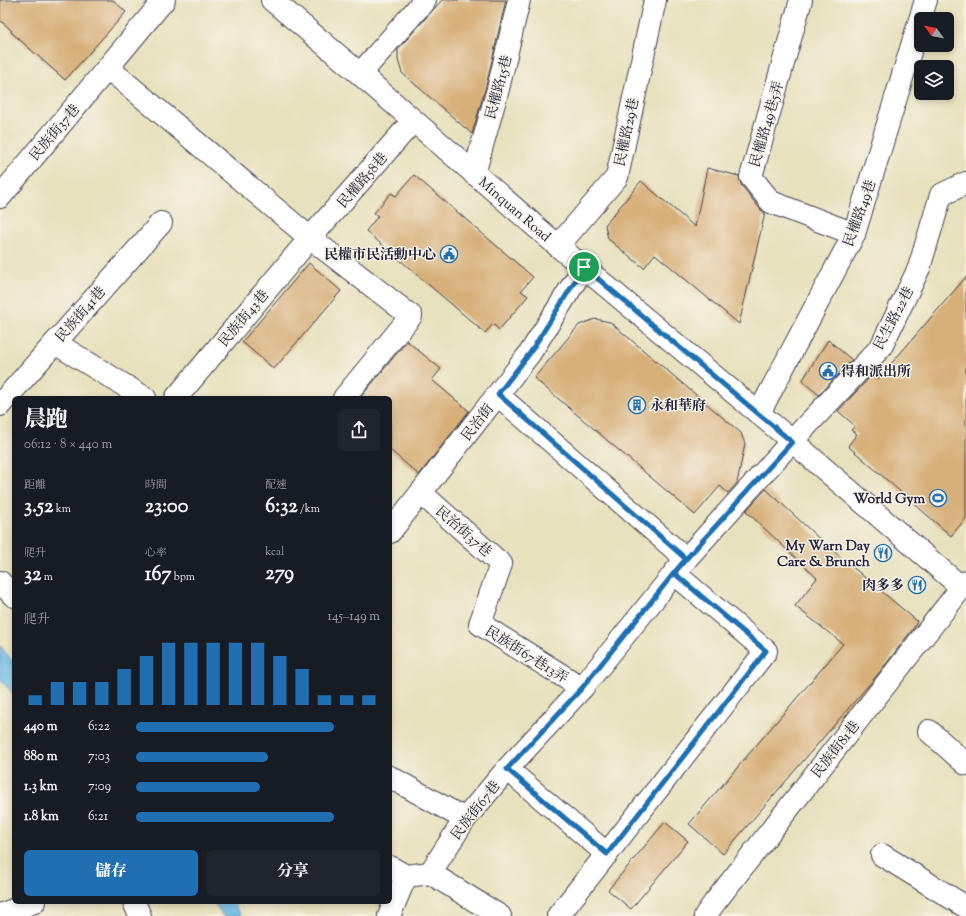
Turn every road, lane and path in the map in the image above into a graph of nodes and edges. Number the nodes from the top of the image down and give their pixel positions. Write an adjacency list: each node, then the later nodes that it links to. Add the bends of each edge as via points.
1 (164, 0): 8 (street, 民族街37巷)
2 (272, 0): 9 (street, Minquan Road)
3 (425, 0): 9 (street)
4 (519, 0): 11 (street, 民權路15巷)
5 (655, 0): 17 (street, 民權路29巷, via 617,177)
6 (801, 0): 15 (street, 民權路49巷5弄, via 751,177 771,202)
7 (926, 0): 15 (street, 民權路49巷)
8 (108, 68): 13 (street, 民族街37巷); 16 (street)
9 (360, 74): 10 (street, Minquan Road)
10 (413, 121): 11 (street, Minquan Road); 16 (street, 民權路58巷)
11 (474, 174): 17 (street, Minquan Road)
12 (966, 182): 26 (street, 民生路22巷, via 941,195 919,268 881,347)
13 (0, 197)
14 (161, 223): 19 (street, 民族街41巷)
15 (854, 234): 25 (street, 民權路49巷)
16 (310, 238): 22 (street, 民族街43巷); 23 (street, via 411,316)
17 (558, 246): 18 (street, Minquan Road)
18 (584, 267): 20 (street, 民治街, via 530,353); 25 (street, Minquan Road)
19 (55, 343): 21 (street); 24 (street, 民族街41巷)
20 (498, 394): 27 (street, 民治街); 29 (street)
21 (142, 396)
22 (178, 396)
23 (346, 396)
24 (0, 405)
25 (759, 413): 26 (street, Minquan Road)
26 (792, 442): 29 (street, 民族街67巷); 30 (street, Minquan Road)
27 (421, 493): 28 (street, 民治街); 31 (street, 民治街37巷, via 501,564)
28 (392, 529)
29 (680, 566): 32 (street, 民族街67巷); 38 (street, via 766,651)
30 (964, 585): 52 (street, 民族街81巷)
31 (490, 593): 32 (street, 民族街67巷13弄, via 480,624)
32 (582, 688): 35 (street, 民族街67巷)
33 (929, 731): 34 (street)
34 (966, 764)
35 (507, 769): 37 (street, 民族街67巷); 38 (street)
36 (392, 778): 37 (street)
37 (465, 819): 41 (street, 民族街67巷)
38 (607, 854): 51 (street)
39 (882, 855): 46 (street)
40 (398, 871): 41 (street); 42 (street)
41 (430, 873): 50 (street)
42 (392, 901)
43 (29, 904): 47 (street)
44 (135, 904): 48 (street)
45 (391, 904): 49 (street)
46 (966, 906)
47 (0, 915)
48 (140, 916)
49 (389, 916)
50 (500, 916)
51 (558, 916)
52 (705, 916)

